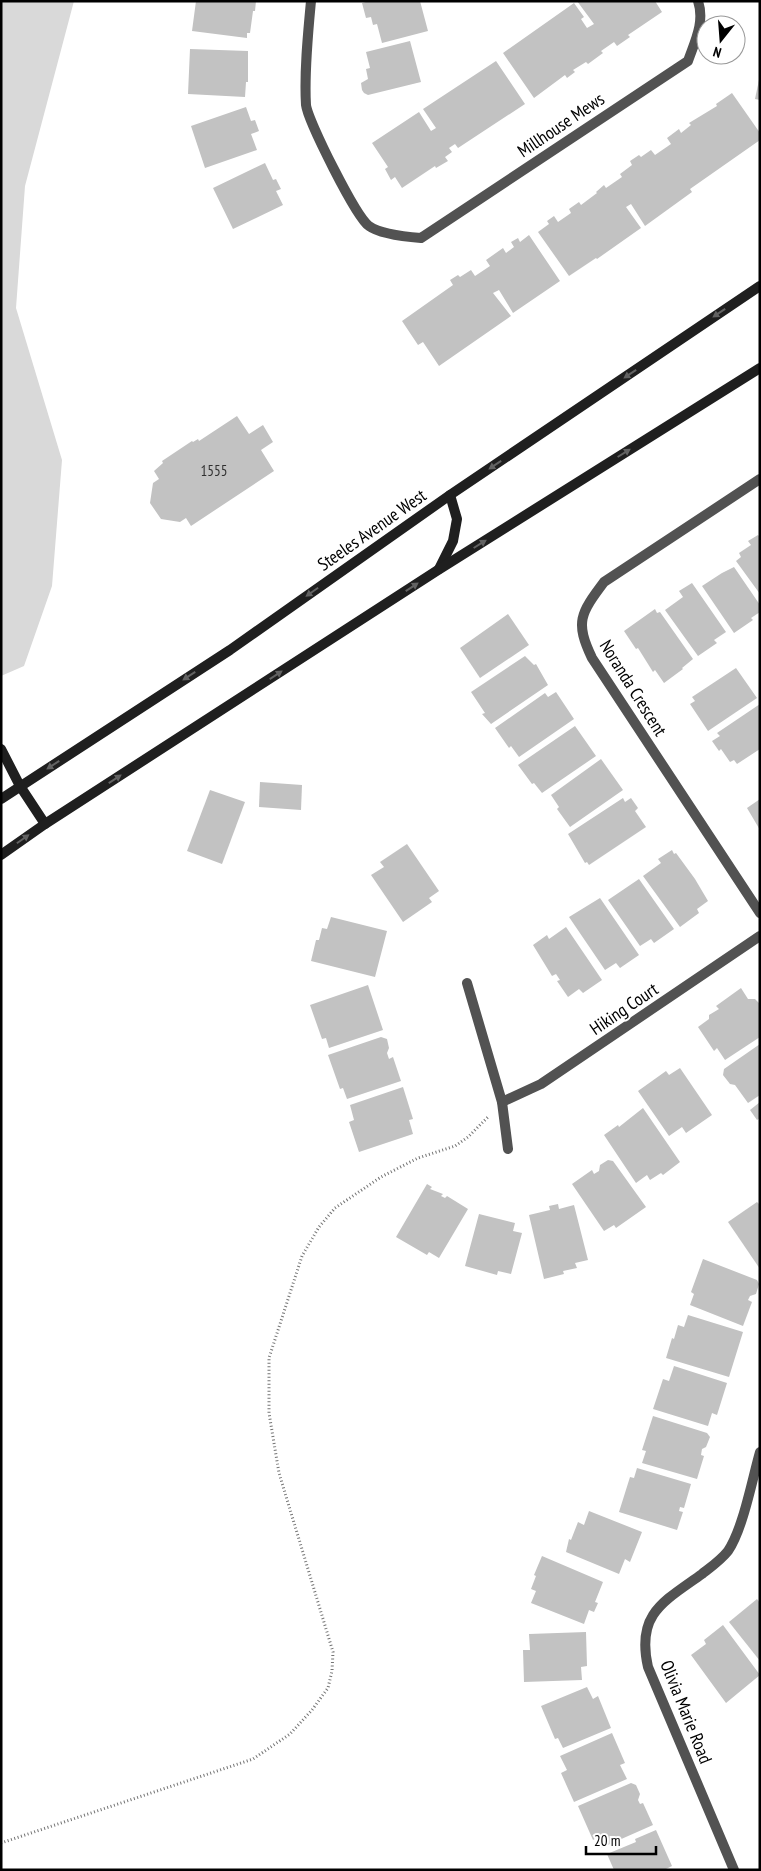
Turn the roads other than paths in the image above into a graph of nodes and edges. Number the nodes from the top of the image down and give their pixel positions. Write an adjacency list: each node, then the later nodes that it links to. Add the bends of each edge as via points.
1 (311, 1): 2 (street, Millhouse Mews, via 306,107 340,184 369,226 397,236 421,238 688,60 699,29 701,9)
2 (698, 1)
3 (760, 286): 6 (main road, Steeles Avenue West, one-way to 6)
4 (760, 368): 7 (main road, one-way to 4)
5 (760, 479): 13 (street, Noranda Crescent, via 604,582 581,620 583,639 592,658)
6 (450, 495): 7 (main road, via 457,519 454,541); 9 (main road, Steeles Avenue West, one-way to 9, via 230,650)
7 (438, 570): 11 (main road, one-way to 7)
8 (1, 749): 9 (main road)
9 (20, 786): 10 (main road, Steeles Avenue West); 11 (main road)
10 (1, 799)
11 (45, 824): 12 (main road, one-way to 11)
12 (1, 855)
13 (760, 913)
14 (760, 936): 16 (street, Hiking Court, via 542,1084)
15 (467, 983): 16 (street)
16 (502, 1102): 17 (street)
17 (508, 1149)
18 (760, 1452): 19 (street, Olivia Marie Road, via 738,1528 726,1553 655,1611 644,1636 648,1667)
19 (734, 1870)

